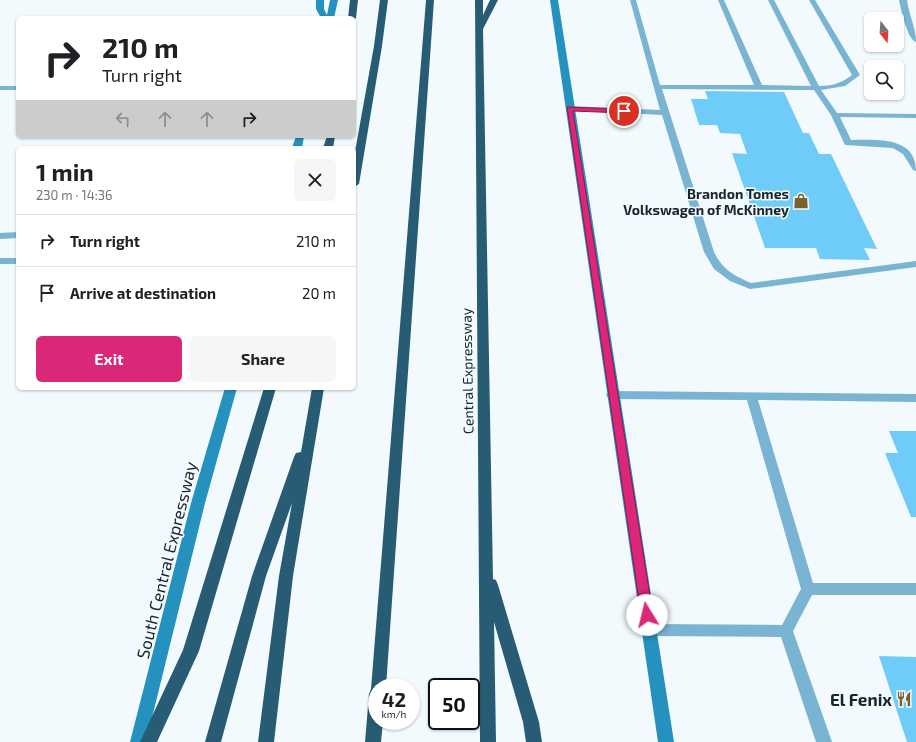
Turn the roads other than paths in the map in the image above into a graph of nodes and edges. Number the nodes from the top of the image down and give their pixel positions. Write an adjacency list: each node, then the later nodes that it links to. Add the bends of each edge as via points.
1 (320, 0): 14 (main road, via 320,10)
2 (334, 0): 15 (main road)
3 (354, 0): 16 (highway)
4 (384, 0): 29 (highway)
5 (430, 0): 47 (highway)
6 (479, 0): 17 (highway, Central Expressway)
7 (494, 0): 17 (highway)
8 (554, 0): 24 (main road)
9 (633, 0): 19 (lane)
10 (721, 0): 22 (lane)
11 (770, 0): 23 (lane)
12 (812, 0): 23 (lane, via 856,75 848,82 830,88)
13 (903, 0): 18 (street, via 906,16)
14 (324, 16)
15 (330, 16)
16 (352, 16)
17 (480, 30): 42 (highway, Central Expressway)
18 (916, 40)
19 (657, 86): 22 (lane); 25 (lane)
20 (0, 88): 21 (lane)
21 (16, 88)
22 (759, 88): 23 (lane)
23 (816, 88): 26 (lane)
24 (570, 108): 25 (lane); 38 (main road)
25 (666, 113): 34 (lane, via 710,252 717,267 734,279 750,286)
26 (835, 115): 27 (lane); 28 (lane, via 848,142 890,144 909,156)
27 (916, 116)
28 (916, 168)
29 (356, 172)
30 (16, 235): 31 (street)
31 (0, 236)
32 (0, 261): 33 (street)
33 (16, 261)
34 (916, 264)
35 (230, 390): 49 (main road, South Central Expressway, via 198,503)
36 (269, 390): 50 (highway, via 191,651)
37 (318, 390): 41 (highway)
38 (612, 395): 39 (lane); 45 (main road)
39 (751, 396): 40 (lane); 43 (lane)
40 (916, 398)
41 (311, 430): 51 (highway, via 259,576); 52 (highway, via 286,576)
42 (486, 570): 54 (highway, Central Expressway); 55 (highway, via 531,722)
43 (808, 589): 44 (lane); 46 (lane)
44 (916, 589)
45 (650, 630): 46 (lane); 56 (main road)
46 (786, 631): 57 (lane)
47 (379, 678)
48 (374, 730): 53 (highway)
49 (138, 742)
50 (148, 742)
51 (214, 742)
52 (266, 742)
53 (373, 742)
54 (488, 742)
55 (534, 742)
56 (666, 742)
57 (824, 742)

